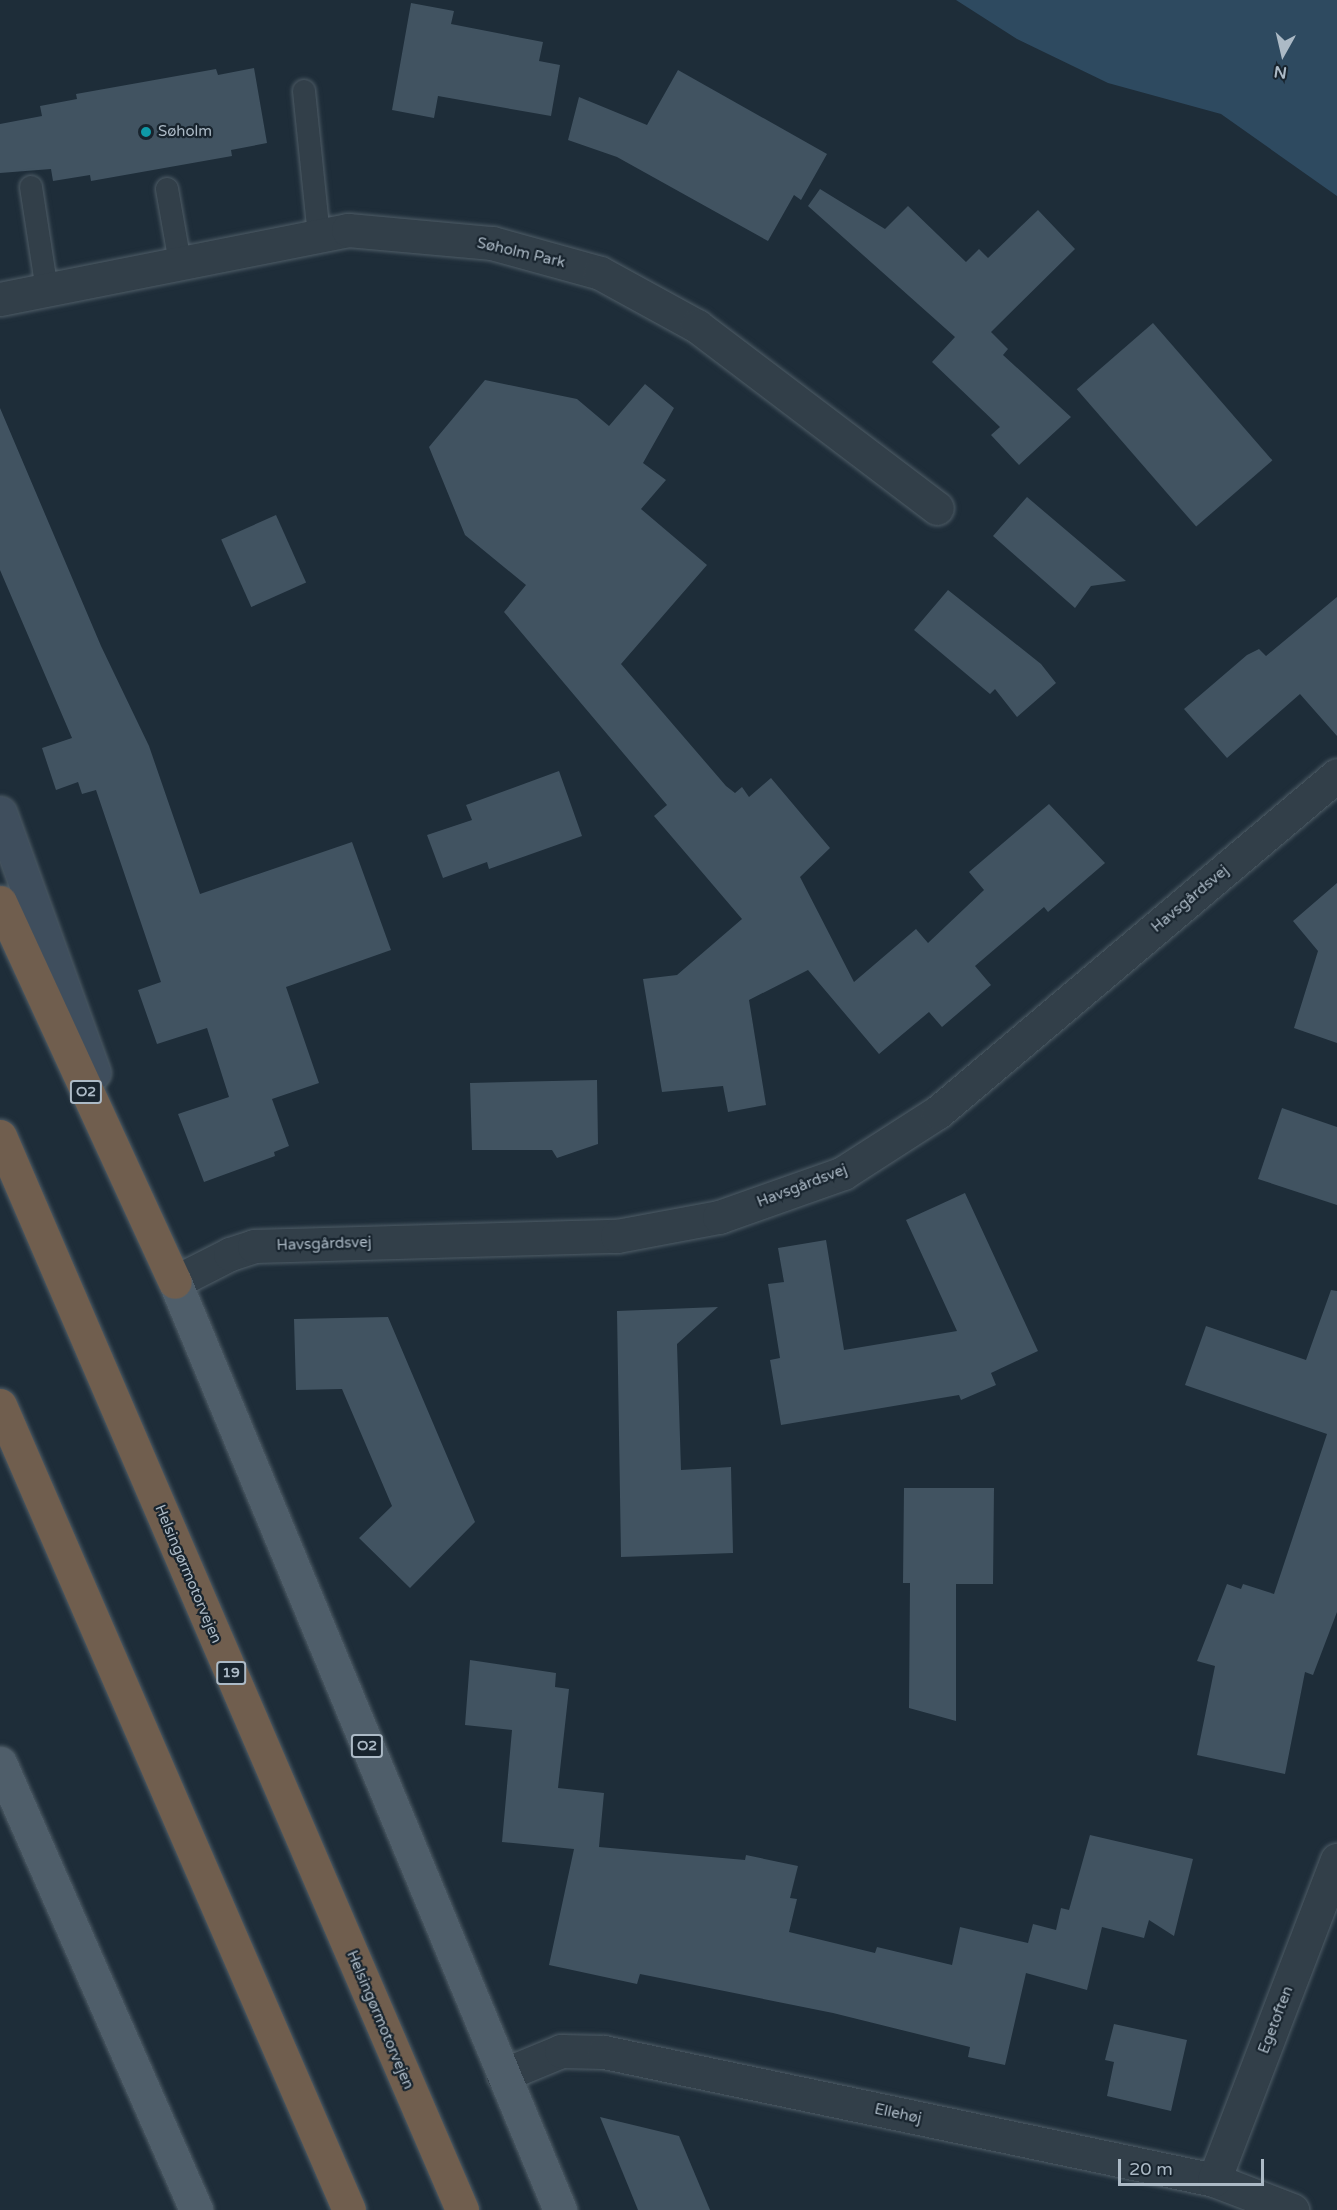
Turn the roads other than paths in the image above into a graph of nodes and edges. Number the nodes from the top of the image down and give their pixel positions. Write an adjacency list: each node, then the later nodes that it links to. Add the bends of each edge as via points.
1 (304, 91): 4 (lane)
2 (31, 187): 6 (lane)
3 (167, 189): 5 (lane)
4 (319, 236): 5 (street, Søholm Park); 8 (street, Søholm Park, via 348,230 492,243 600,273 697,326)
5 (180, 263): 6 (street, Søholm Park)
6 (47, 290): 7 (street, Søholm Park)
7 (0, 299)
8 (937, 508)
9 (1337, 774): 13 (street, Havsgårdsvej, via 938,1112 843,1173 719,1217 617,1236 254,1246)
10 (0, 813): 13 (street, via 79,1036)
11 (0, 902): 13 (highway, O2)
12 (0, 1136): 21 (highway, Helsingørmotorvejen / 19)
13 (175, 1282): 17 (main road, O2)
14 (0, 1405): 20 (highway)
15 (0, 1763): 19 (main road)
16 (1337, 1860): 18 (street, Egetoften)
17 (503, 2075): 18 (street, Ellehøj, via 561,2051 604,2052); 22 (main road, O2)
18 (1214, 2180): 23 (street, Ellehøj)
19 (196, 2210)
20 (349, 2210)
21 (462, 2210)
22 (560, 2210)
23 (1292, 2210)

